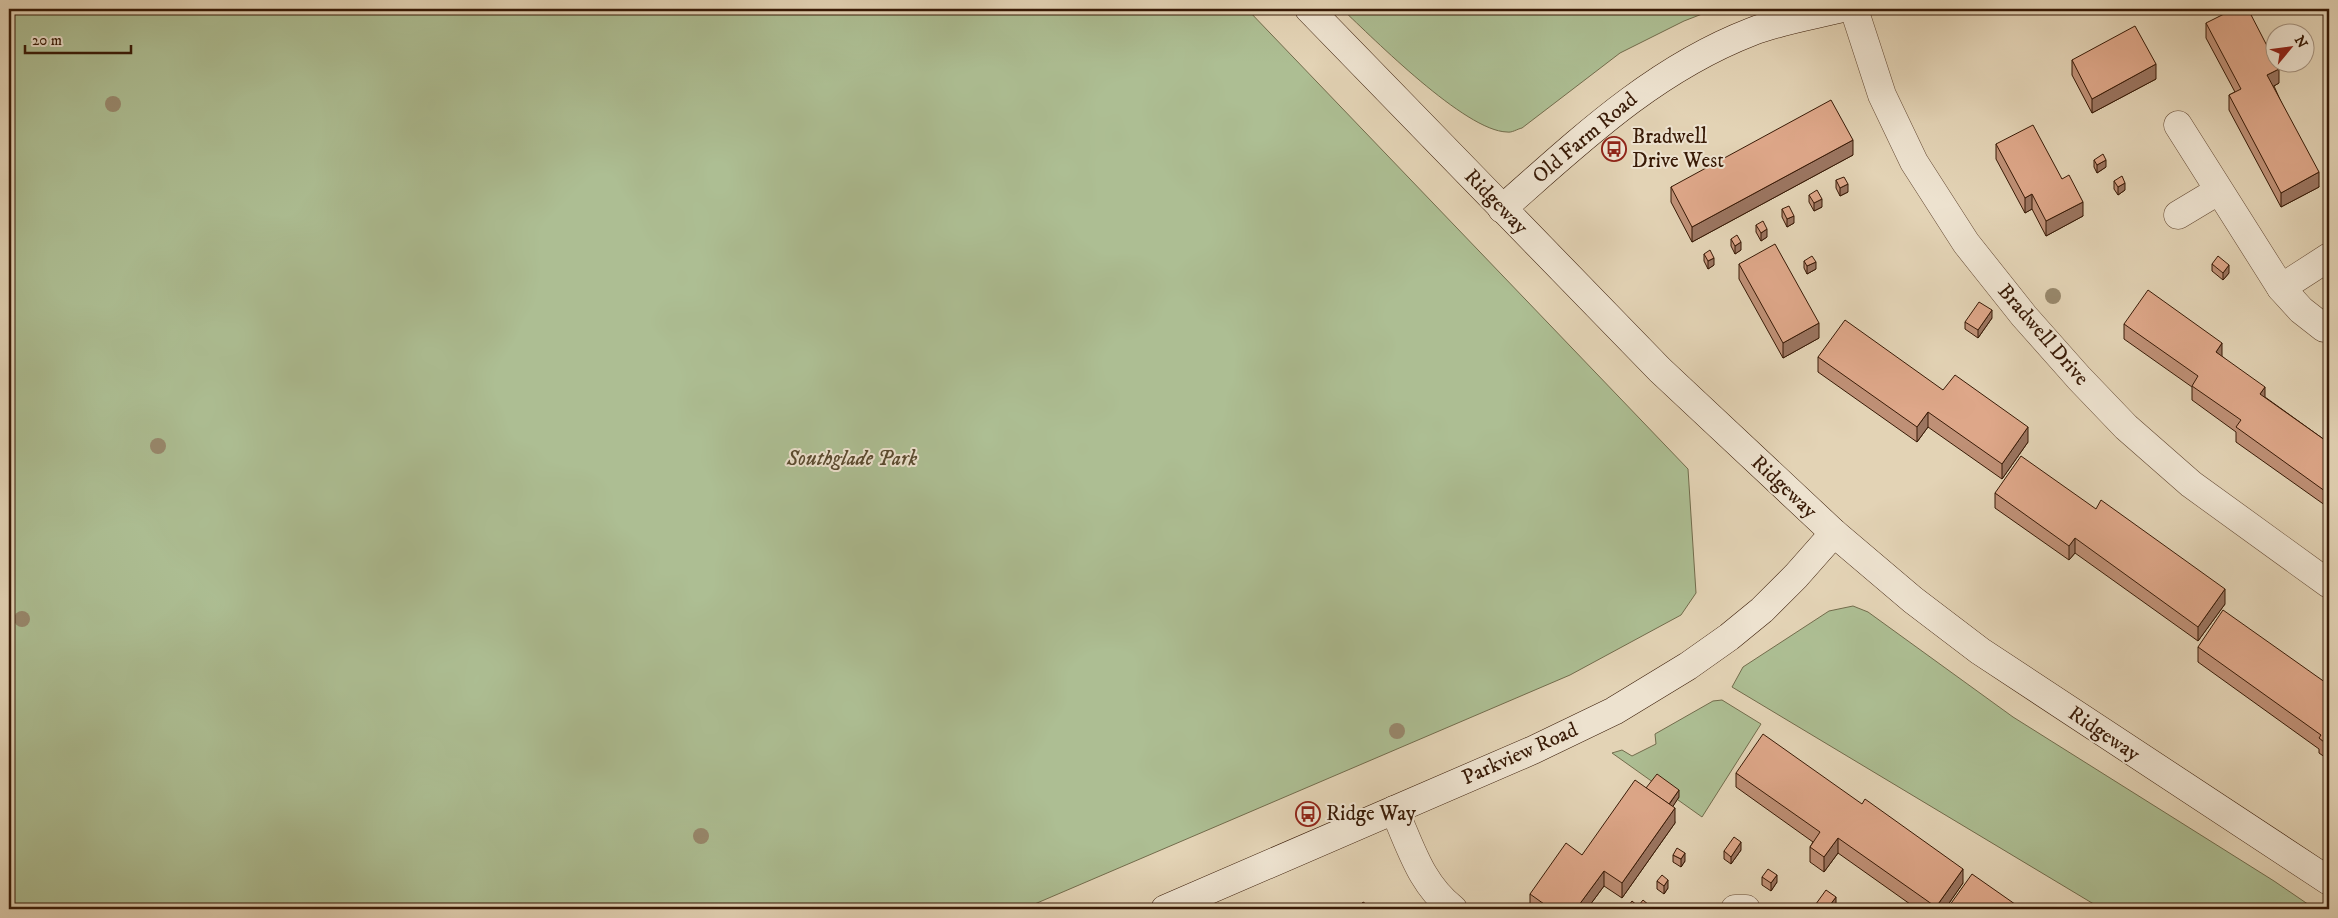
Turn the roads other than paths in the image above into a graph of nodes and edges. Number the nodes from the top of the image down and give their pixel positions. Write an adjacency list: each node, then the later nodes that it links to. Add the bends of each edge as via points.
1 (1309, 9): 6 (street, Ridgeway)
2 (1839, 9): 6 (street, Old Farm Road, via 1752,32 1672,71 1602,120)
3 (1854, 9): 12 (street, Bradwell Drive, via 1882,95 1914,162 1966,243 2024,316 2126,427 2184,477)
4 (2178, 126): 5 (street)
5 (2218, 191): 7 (street); 9 (street)
6 (1502, 209): 11 (street, Ridgeway, via 1660,370)
7 (2178, 215)
8 (2329, 257): 9 (street)
9 (2281, 288): 10 (street)
10 (2324, 328)
11 (1834, 534): 13 (street, Parkview Road, via 1762,610 1688,666 1614,711); 14 (street, Ridgeway, via 1980,651)
12 (2329, 584)
13 (1394, 810): 15 (street, Parkview Road); 16 (street, via 1422,872 1437,896)
14 (2329, 882)
15 (1165, 909)
16 (1453, 909)
17 (1735, 909): 18 (street)
18 (1746, 909)

